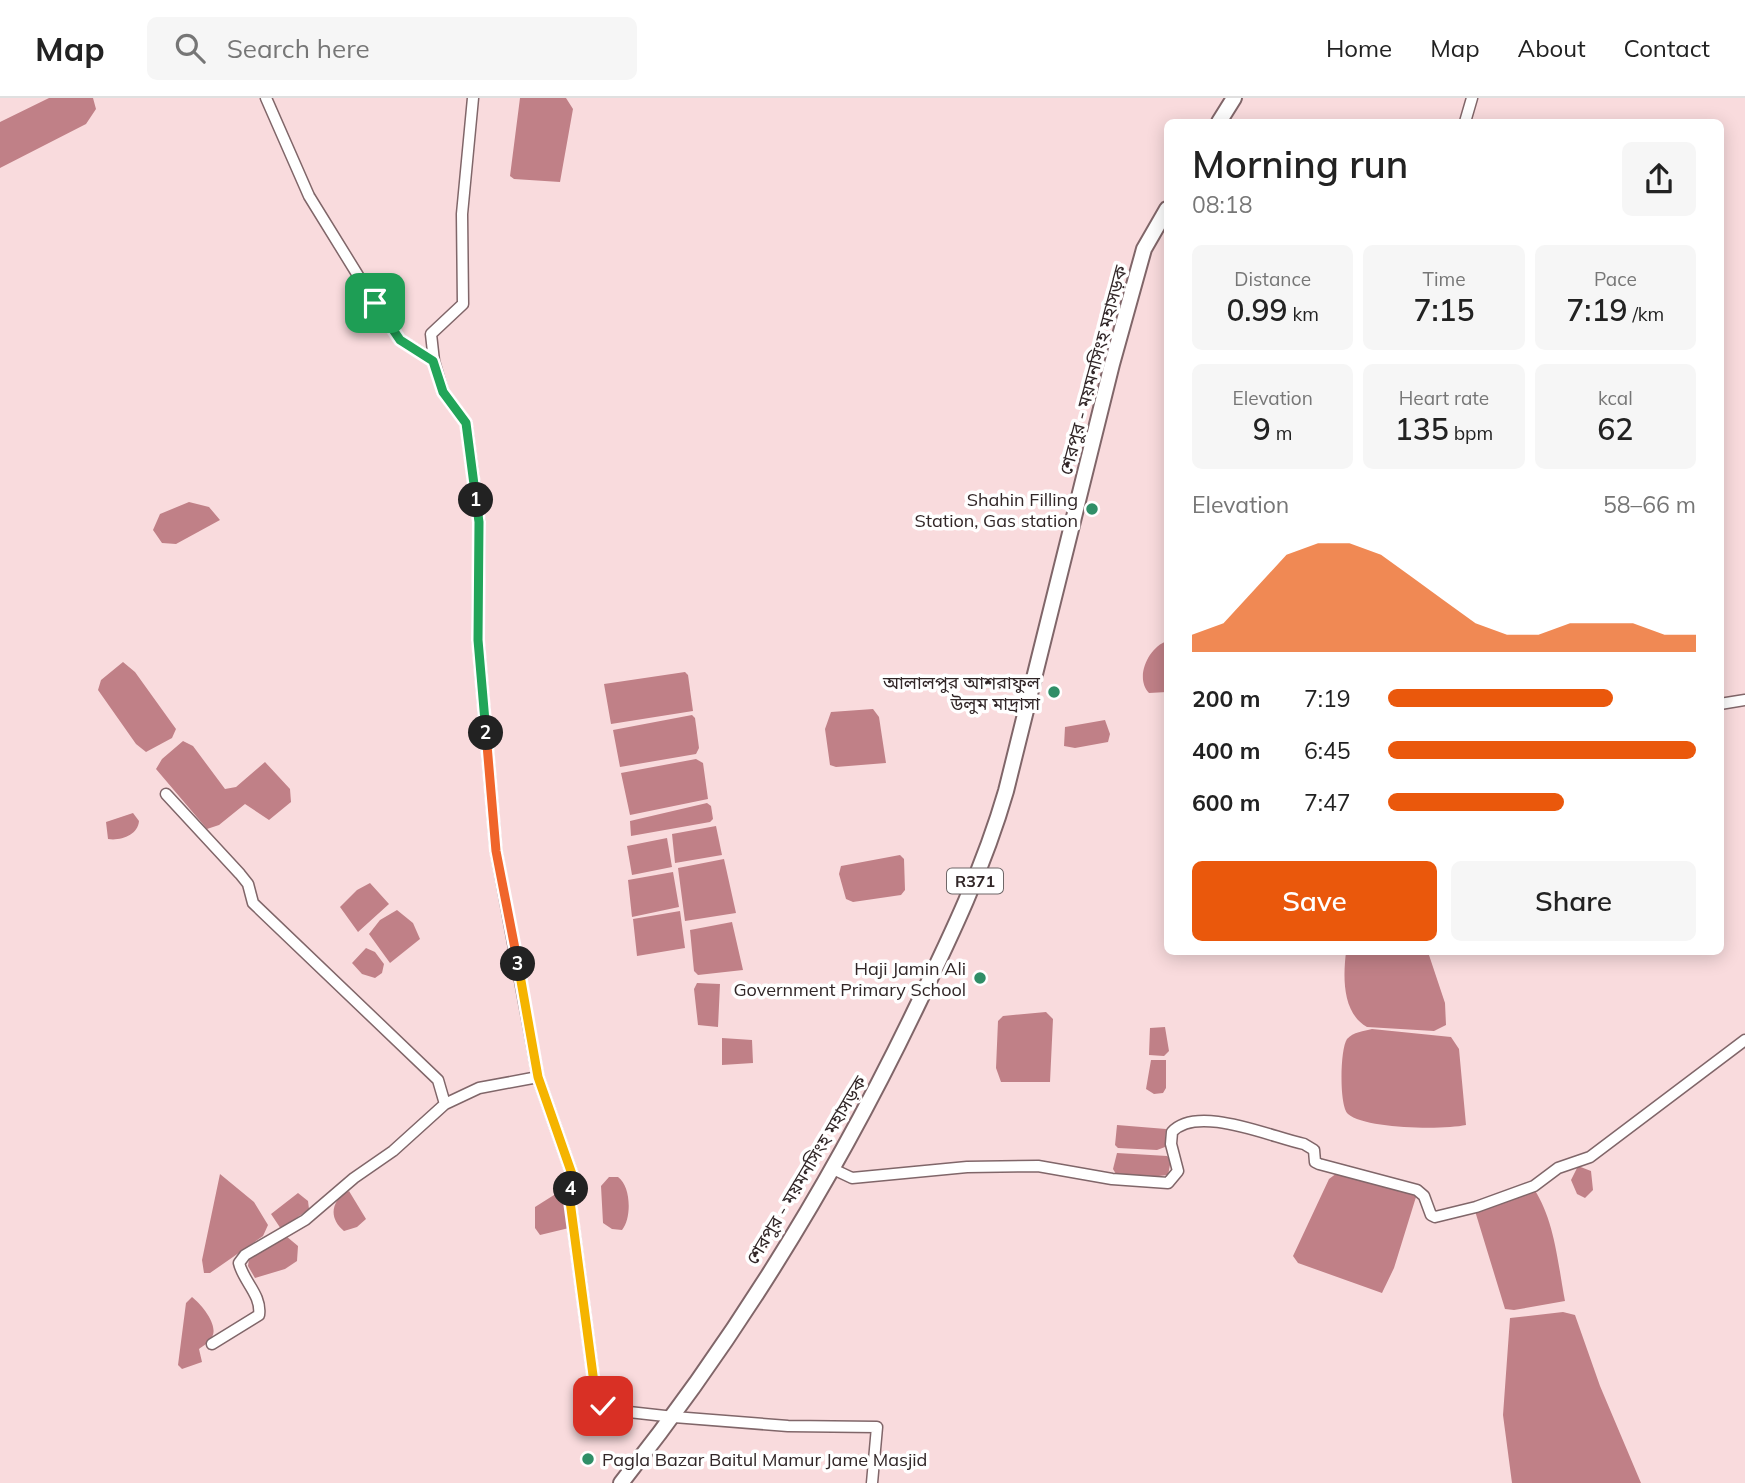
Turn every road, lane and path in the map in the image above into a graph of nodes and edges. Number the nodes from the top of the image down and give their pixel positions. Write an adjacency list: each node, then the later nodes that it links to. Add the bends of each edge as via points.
1 (266, 98): 8 (street, via 309,196 375,303 400,340)
2 (474, 98): 8 (street, via 462,215 463,304 431,334)
3 (1234, 98): 5 (main road)
4 (1472, 98): 6 (street)
5 (1221, 119)
6 (1466, 119)
7 (1164, 214): 15 (main road, শেরপুর - ময়মনসিংহ মহাসড়ক / R371, via 1144,249 1112,364 990,845 882,1080)
8 (433, 361): 13 (street, via 443,392 466,423 479,522 478,640 496,851)
9 (1745, 700): 10 (street)
10 (1724, 703)
11 (166, 794): 14 (street, via 248,884 253,903 438,1080)
12 (1745, 1040): 15 (street, via 1590,1157 1558,1168 1534,1186 1435,1217 1416,1189 1319,1164 1314,1150 1304,1144 1211,1120 1189,1120 1172,1132 1178,1171 1168,1183 1038,1166 967,1167 852,1178)
13 (538, 1077): 14 (street, via 479,1088); 17 (street, via 573,1177 570,1201 596,1398 603,1406)
14 (445, 1104): 16 (street, via 305,1220 245,1255 239,1262 261,1306 259,1315)
15 (833, 1169): 17 (main road, শেরপুর - ময়মনসিংহ মহাসড়ক / R371)
16 (212, 1344)
17 (674, 1417): 18 (main road, শেরপুর - ময়মনসিংহ মহাসড়ক / R371); 19 (street, via 877,1427)
18 (621, 1483)
19 (872, 1483)

